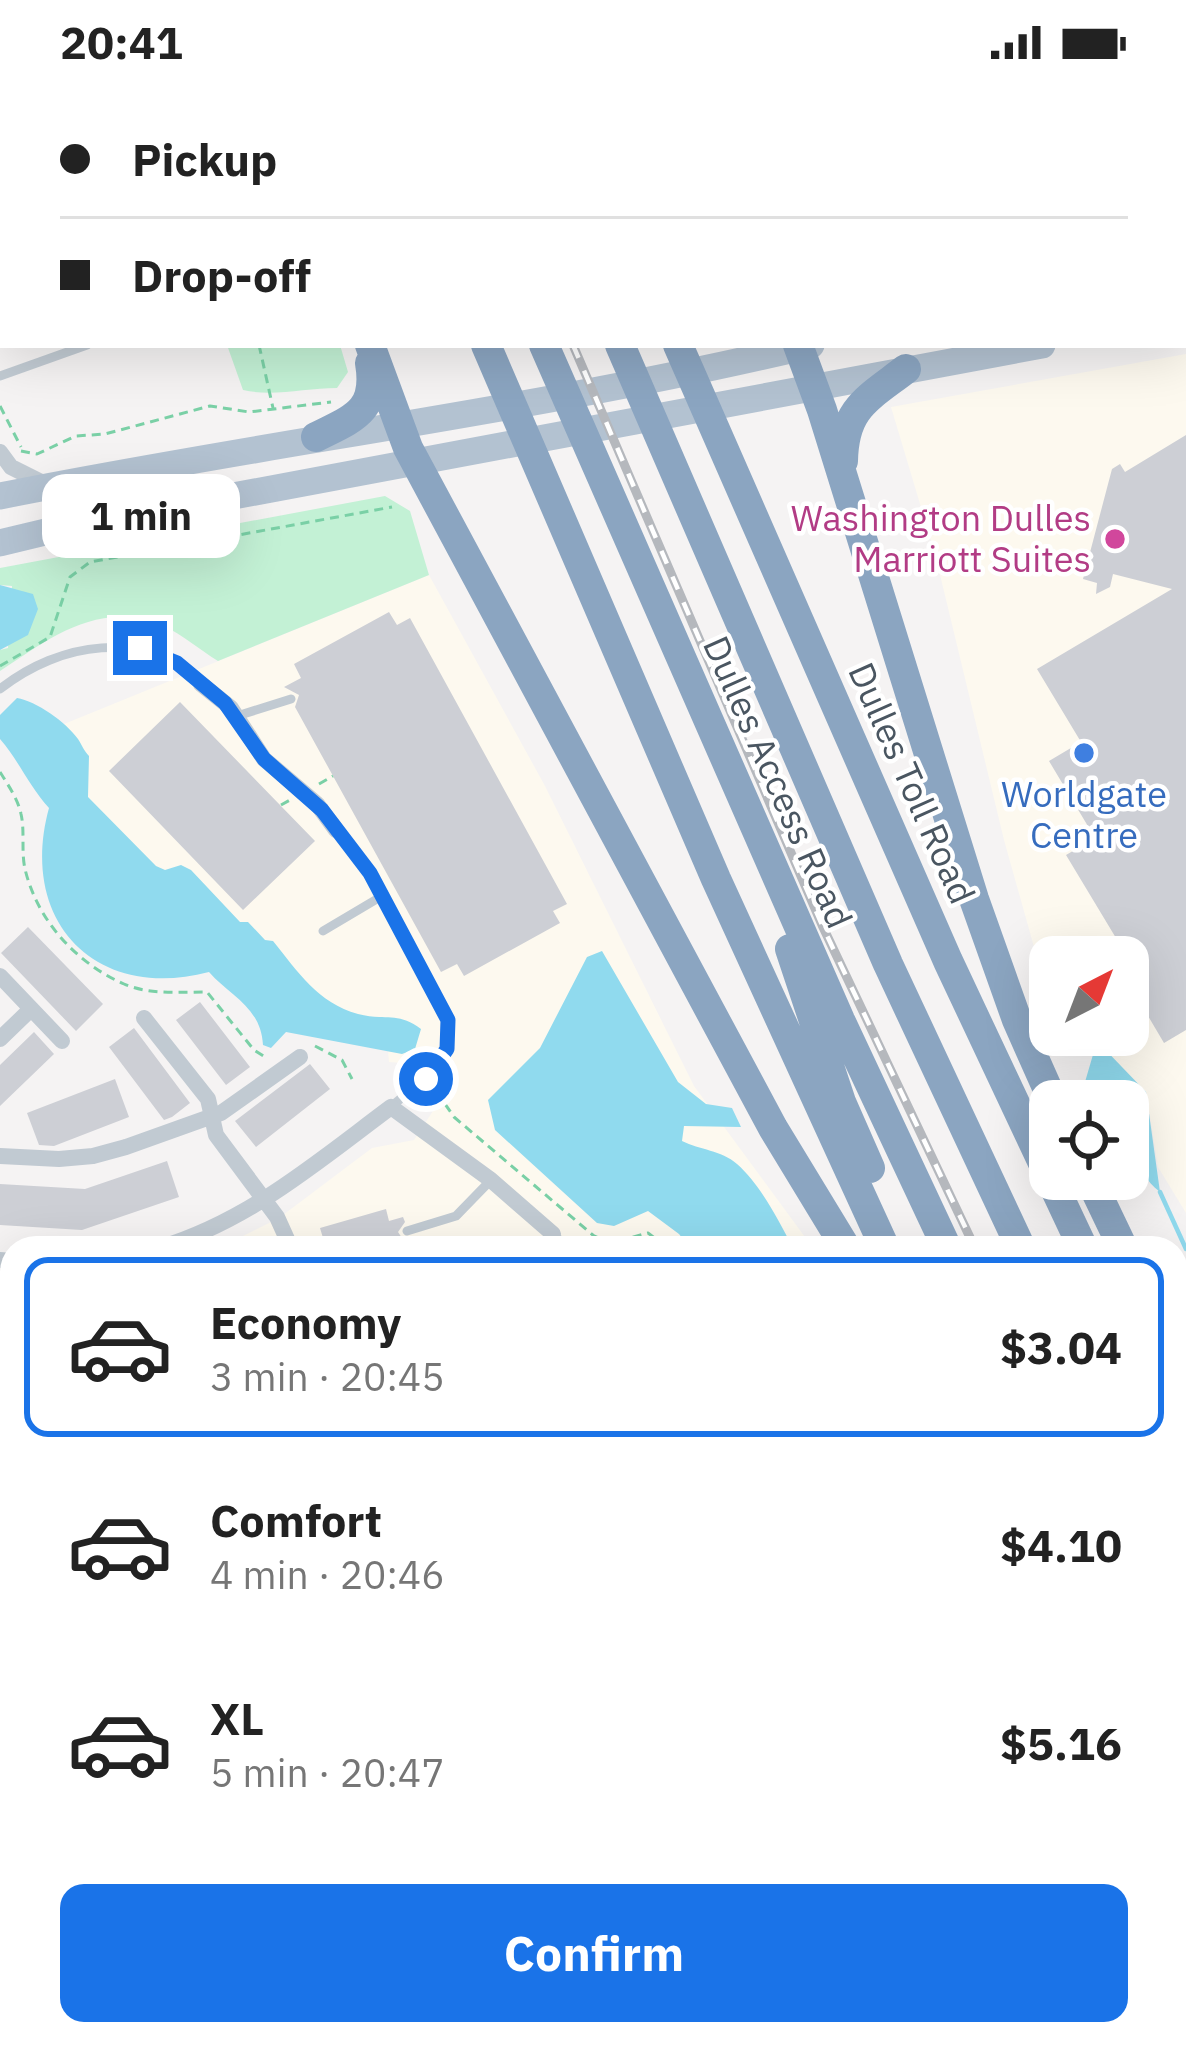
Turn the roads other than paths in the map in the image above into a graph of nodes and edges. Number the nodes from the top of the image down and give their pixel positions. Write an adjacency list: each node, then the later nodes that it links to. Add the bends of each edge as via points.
1 (79, 348): 12 (lane)
2 (369, 348): 15 (highway, via 370,399)
3 (370, 348): 14 (highway)
4 (487, 348): 50 (highway)
5 (621, 348): 53 (highway, Dulles Access Road)
6 (679, 348): 54 (highway, Dulles Toll Road)
7 (795, 348): 14 (main road)
8 (804, 348): 13 (highway)
9 (1025, 348): 11 (main road)
10 (548, 352): 26 (highway, Dulles Access Road)
11 (906, 369): 13 (main road); 18 (highway, via 849,418)
12 (0, 376)
13 (814, 387): 17 (main road); 18 (highway)
14 (397, 424): 15 (main road); 17 (highway)
15 (316, 437): 19 (main road)
16 (8, 454): 19 (street, via 11,467)
17 (415, 462): 21 (main road); 49 (highway)
18 (843, 479): 38 (highway, via 974,899)
19 (50, 486): 20 (main road)
20 (0, 496)
21 (0, 543)
22 (200, 684): 23 (lane, via 166,657 116,645 46,664); 25 (street)
23 (0, 689)
24 (291, 699): 25 (lane)
25 (236, 716): 27 (street, via 264,759)
26 (714, 734): 51 (highway); 52 (highway, Dulles Access Road)
27 (336, 830): 28 (lane)
28 (382, 896): 29 (lane); 31 (lane)
29 (323, 931)
30 (437, 965): 31 (lane)
31 (423, 971): 39 (lane, via 448,1020 447,1049 433,1073)
32 (0, 976): 33 (street)
33 (32, 1009): 35 (street); 36 (street)
34 (144, 1018): 40 (street, via 208,1099)
35 (0, 1040)
36 (62, 1041)
37 (298, 1050): 40 (street)
38 (1044, 1080)
39 (391, 1107): 42 (street); 44 (street)
40 (212, 1117): 41 (street, via 93,1156); 44 (street)
41 (0, 1156)
42 (491, 1180): 45 (lane, via 456,1216); 46 (street)
43 (1100, 1200): 55 (highway)
44 (265, 1201): 47 (street); 48 (street)
45 (407, 1231)
46 (554, 1234)
47 (192, 1236)
48 (284, 1236)
49 (839, 1236)
50 (879, 1236)
51 (895, 1236)
52 (941, 1236)
53 (1015, 1236)
54 (1077, 1236)
55 (1117, 1236)

